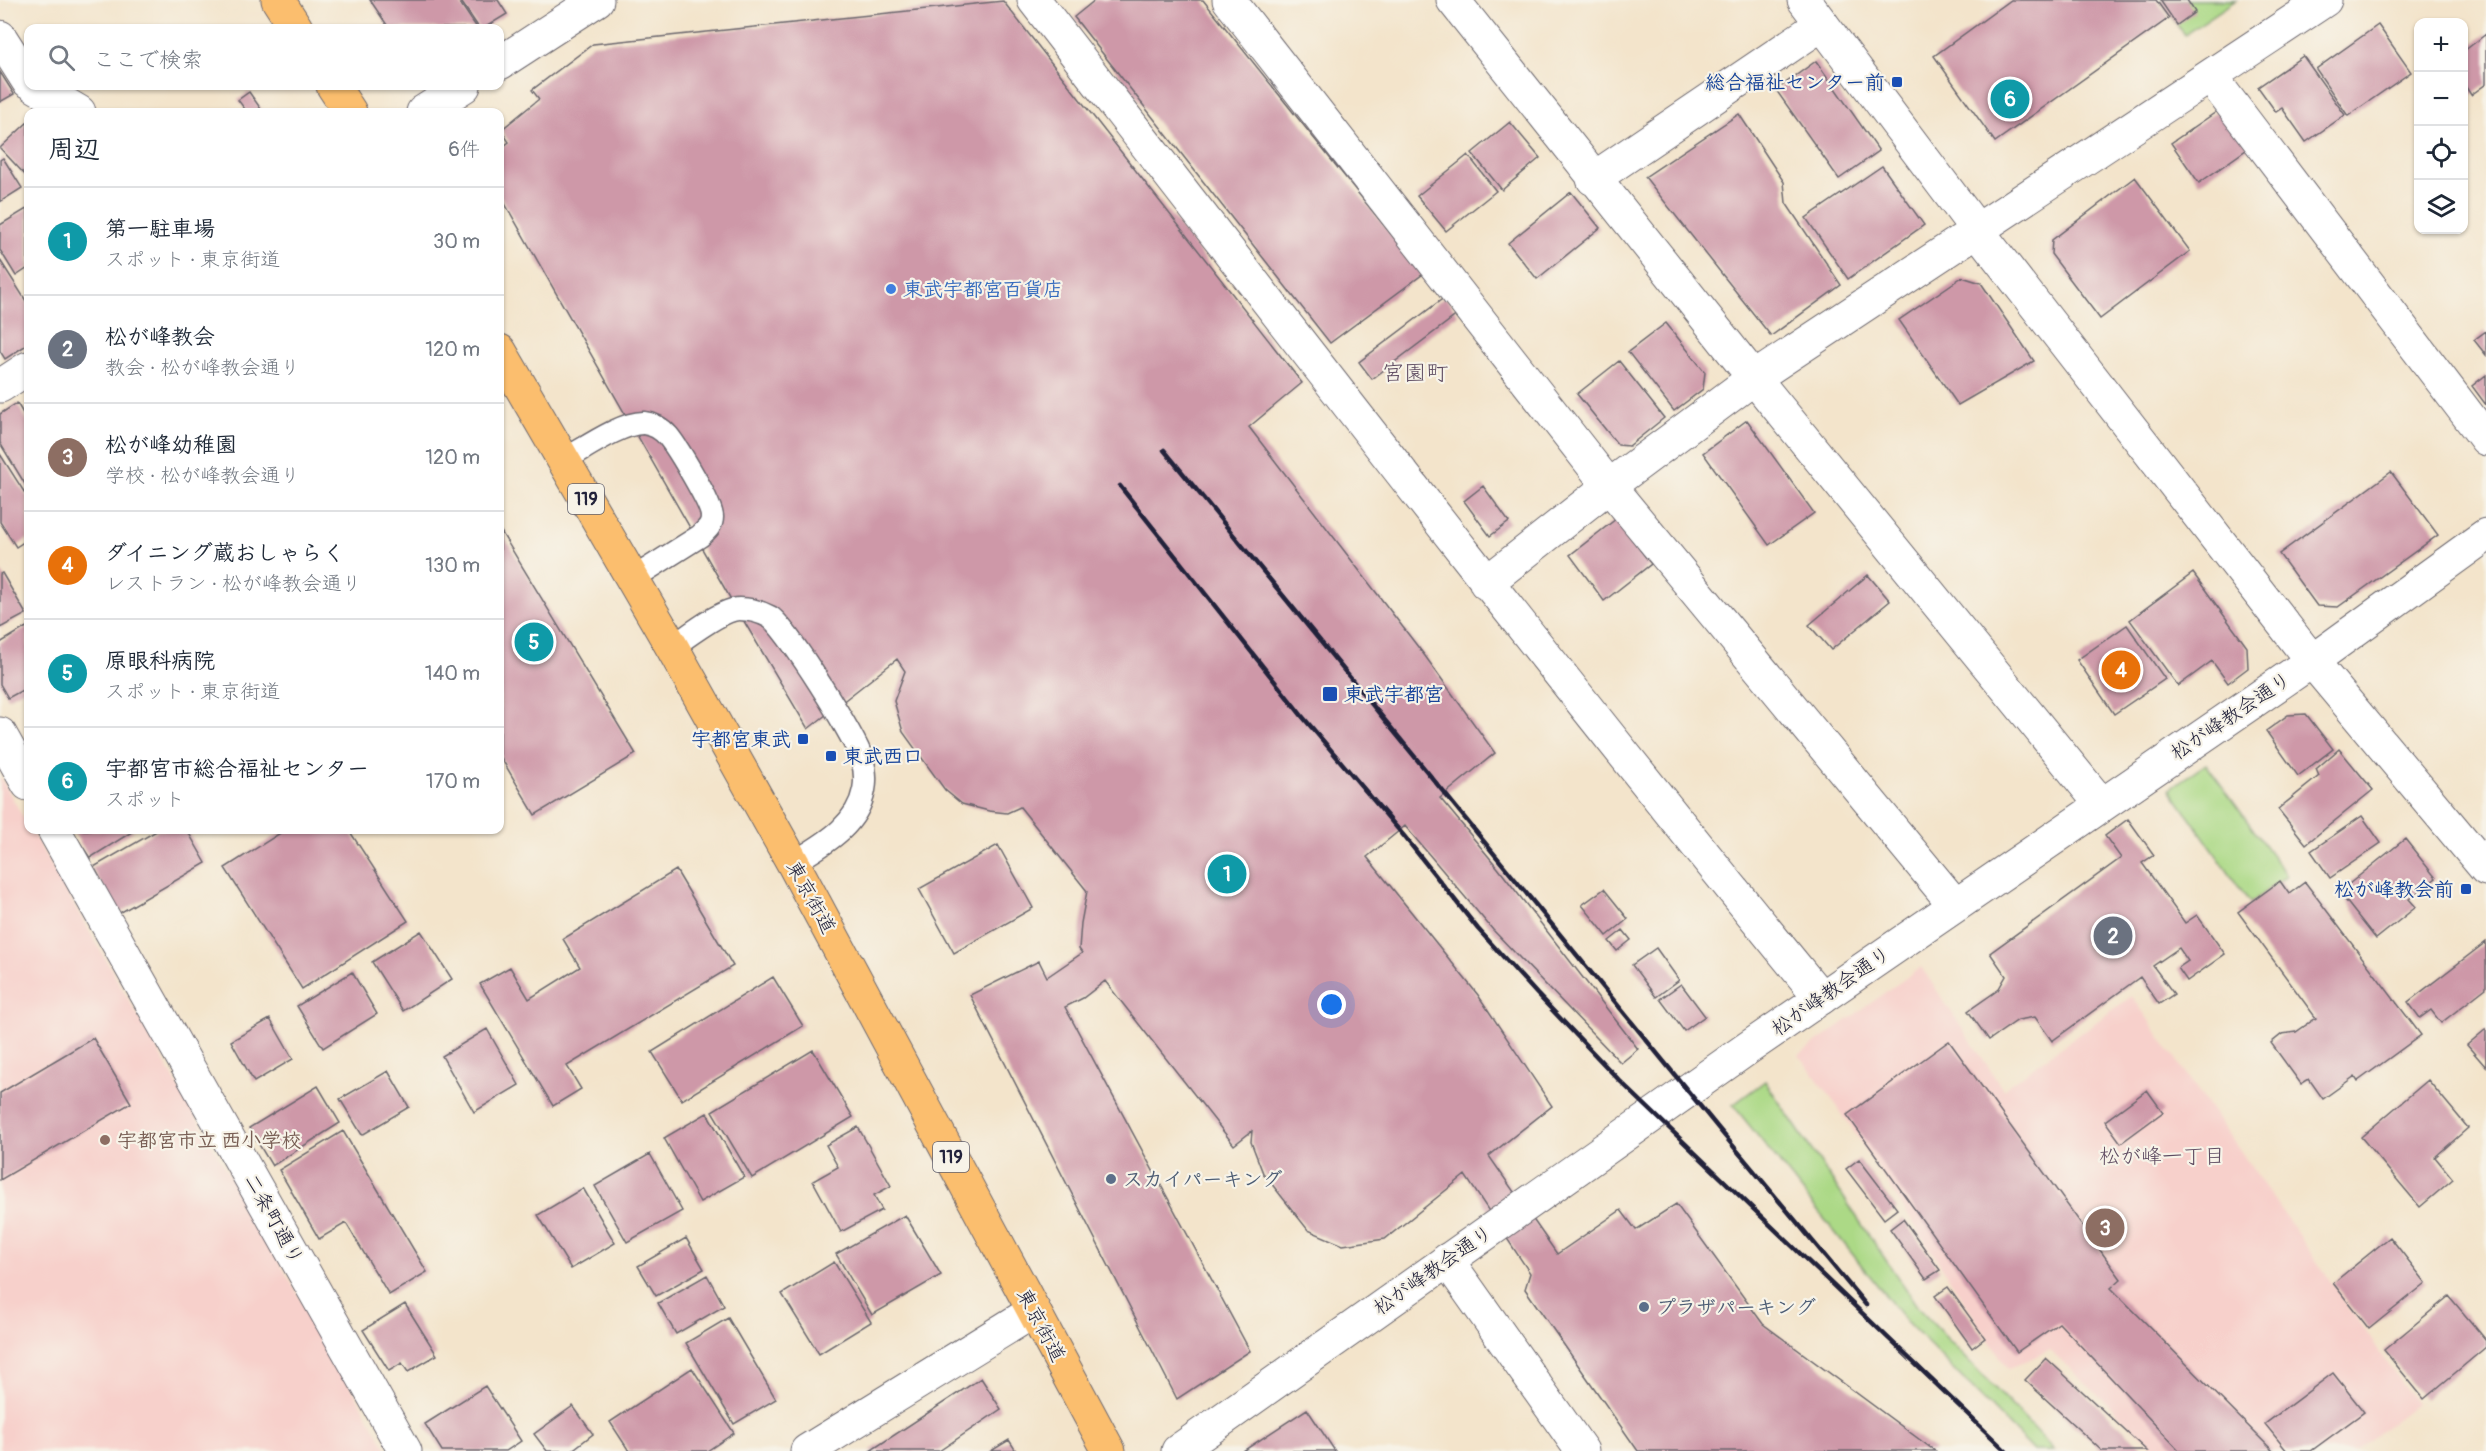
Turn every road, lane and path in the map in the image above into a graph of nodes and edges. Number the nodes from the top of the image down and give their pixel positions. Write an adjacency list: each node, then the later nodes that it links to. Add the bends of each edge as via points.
1 (278, 0): 8 (highway)
2 (597, 0): 10 (street)
3 (1034, 0): 30 (street)
4 (1229, 0): 27 (street)
5 (1452, 0): 19 (street)
6 (2325, 0): 12 (street)
7 (1813, 12): 19 (street); 20 (street)
8 (293, 24)
9 (0, 37): 11 (street)
10 (504, 60)
11 (24, 75)
12 (2211, 77): 20 (street); 25 (street)
13 (42, 90): 16 (street)
14 (336, 90): 17 (highway)
15 (458, 90): 18 (street)
16 (72, 108)
17 (347, 108)
18 (429, 108)
19 (1593, 179): 23 (street)
20 (1977, 230): 23 (street); 32 (street)
21 (504, 358): 26 (highway, 東京街道 / 119)
22 (24, 371): 24 (street)
23 (1754, 378): 27 (street); 35 (street)
24 (0, 386)
25 (2486, 439)
26 (564, 460): 29 (highway, 東京街道 / 119); 29 (lane, via 618,429 641,423 656,425 668,436 710,505 710,527)
27 (1610, 486): 30 (street); 39 (street)
28 (2486, 535): 32 (street, 松が峰教会通り)
29 (632, 579): 31 (highway, 東京街道 / 119)
30 (1486, 583): 40 (street)
31 (672, 647): 37 (highway, 東京街道 / 119); 37 (lane, via 737,609 770,618 805,661 851,737 865,774 859,806 836,836)
32 (2313, 661): 35 (street, 松が峰教会通り); 38 (street)
33 (0, 734): 34 (street)
34 (24, 777)
35 (2101, 804): 39 (street, 松が峰教会通り)
36 (56, 834): 43 (street, 二条町通り)
37 (793, 863): 42 (highway, 東京街道 / 119)
38 (2486, 869)
39 (1955, 905): 40 (street, 松が峰教会通り)
40 (1821, 998): 41 (street, 松が峰教会通り)
41 (1448, 1260): 46 (street, 松が峰教会通り); 47 (street)
42 (1034, 1311): 44 (street); 45 (highway, 東京街道 / 119)
43 (405, 1451)
44 (807, 1451)
45 (1109, 1451)
46 (1178, 1451)
47 (1582, 1451)

